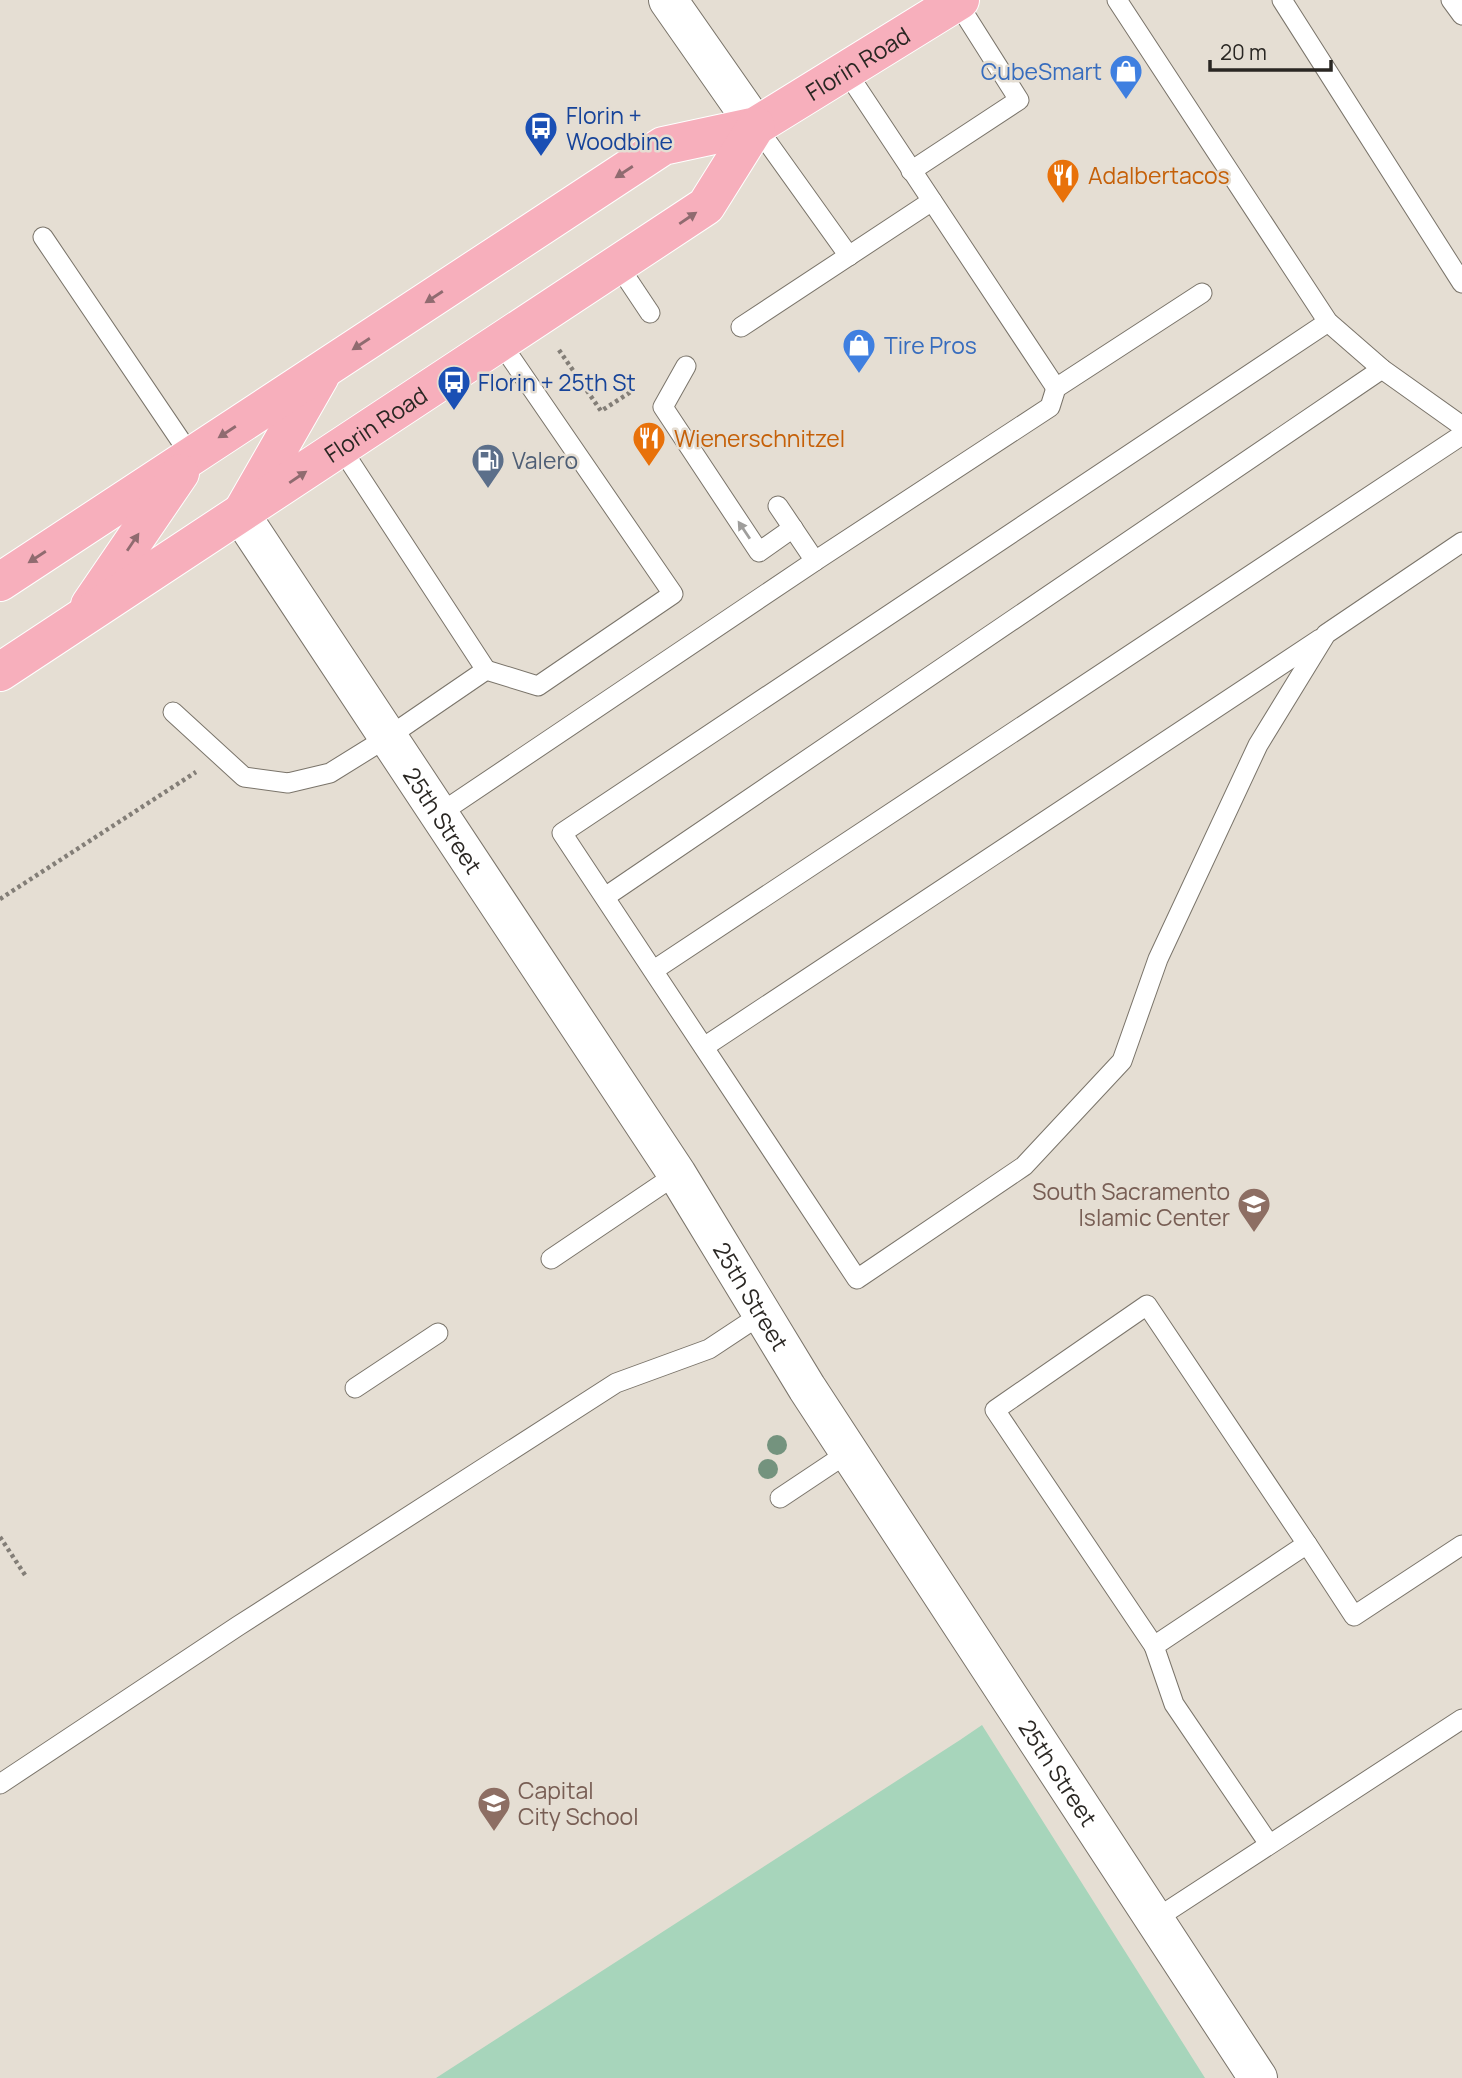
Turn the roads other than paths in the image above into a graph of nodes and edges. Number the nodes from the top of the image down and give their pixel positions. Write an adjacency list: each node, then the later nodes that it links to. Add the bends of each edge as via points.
1 (668, 0): 8 (street)
2 (1117, 0): 17 (lane)
3 (1282, 0): 14 (lane)
4 (1451, 0): 6 (lane)
5 (959, 1): 7 (main road, Florin Road); 9 (lane, via 1020,100)
6 (1462, 15)
7 (846, 71): 8 (main road, Florin Road); 9 (lane)
8 (756, 126): 12 (lane); 13 (main road, Florin Road, one-way to 8, via 706,206); 21 (main road, Florin Road, one-way to 21, via 663,146)
9 (911, 171): 10 (lane)
10 (932, 201): 12 (lane); 23 (lane)
11 (43, 237): 27 (lane)
12 (849, 256): 18 (lane)
13 (618, 265): 16 (lane); 19 (main road, Florin Road)
14 (1462, 283)
15 (1202, 293): 23 (lane)
16 (650, 313)
17 (1328, 322): 22 (lane); 41 (lane, via 562,833)
18 (741, 327)
19 (500, 342): 26 (main road, Florin Road); 36 (lane, via 673,594 538,686)
20 (685, 366): 30 (lane, one-way to 20, via 759,552 744,530 663,407)
21 (325, 368): 27 (main road, Florin Road, one-way to 27); 29 (main road)
22 (1382, 369): 24 (lane); 41 (lane)
23 (1056, 388): 32 (lane, via 1050,407)
24 (1462, 426)
25 (1462, 435): 42 (lane)
26 (341, 448): 29 (main road, Florin Road, one-way to 26); 36 (lane)
27 (191, 456): 33 (main road, Florin Road, one-way to 33); 34 (main road, one-way to 27)
28 (778, 506): 30 (lane)
29 (241, 515): 34 (main road, Florin Road); 39 (street, 25th Street)
30 (793, 528): 32 (lane)
31 (1462, 542): 35 (lane)
32 (815, 561): 40 (lane)
33 (0, 582)
34 (81, 619): 37 (main road, Florin Road)
35 (1326, 634): 43 (lane); 43 (lane, via 1258,745 1158,959 1122,1061 1024,1166 857,1279)
36 (486, 670): 39 (lane)
37 (0, 672)
38 (173, 712): 39 (lane, via 244,777 288,783 330,773)
39 (388, 737): 40 (street, 25th Street)
40 (439, 814): 44 (street, 25th Street)
41 (605, 897): 42 (lane)
42 (654, 971): 43 (lane)
43 (704, 1047)
44 (677, 1174): 45 (lane); 46 (street, 25th Street)
45 (551, 1259)
46 (762, 1314): 49 (street, 25th Street); 55 (lane, via 709,1349 616,1383)
47 (438, 1333): 48 (lane)
48 (355, 1388)
49 (849, 1452): 50 (lane); 57 (street, 25th Street)
50 (780, 1498)
51 (1307, 1544): 52 (lane, via 1354,1616); 53 (lane); 53 (lane, via 1147,1305 995,1410)
52 (1462, 1545)
53 (1154, 1646): 56 (lane, via 1174,1704)
54 (1462, 1719): 56 (lane)
55 (0, 1784)
56 (1269, 1844): 57 (lane)
57 (1154, 1920): 58 (street, 25th Street)
58 (1258, 2078)

